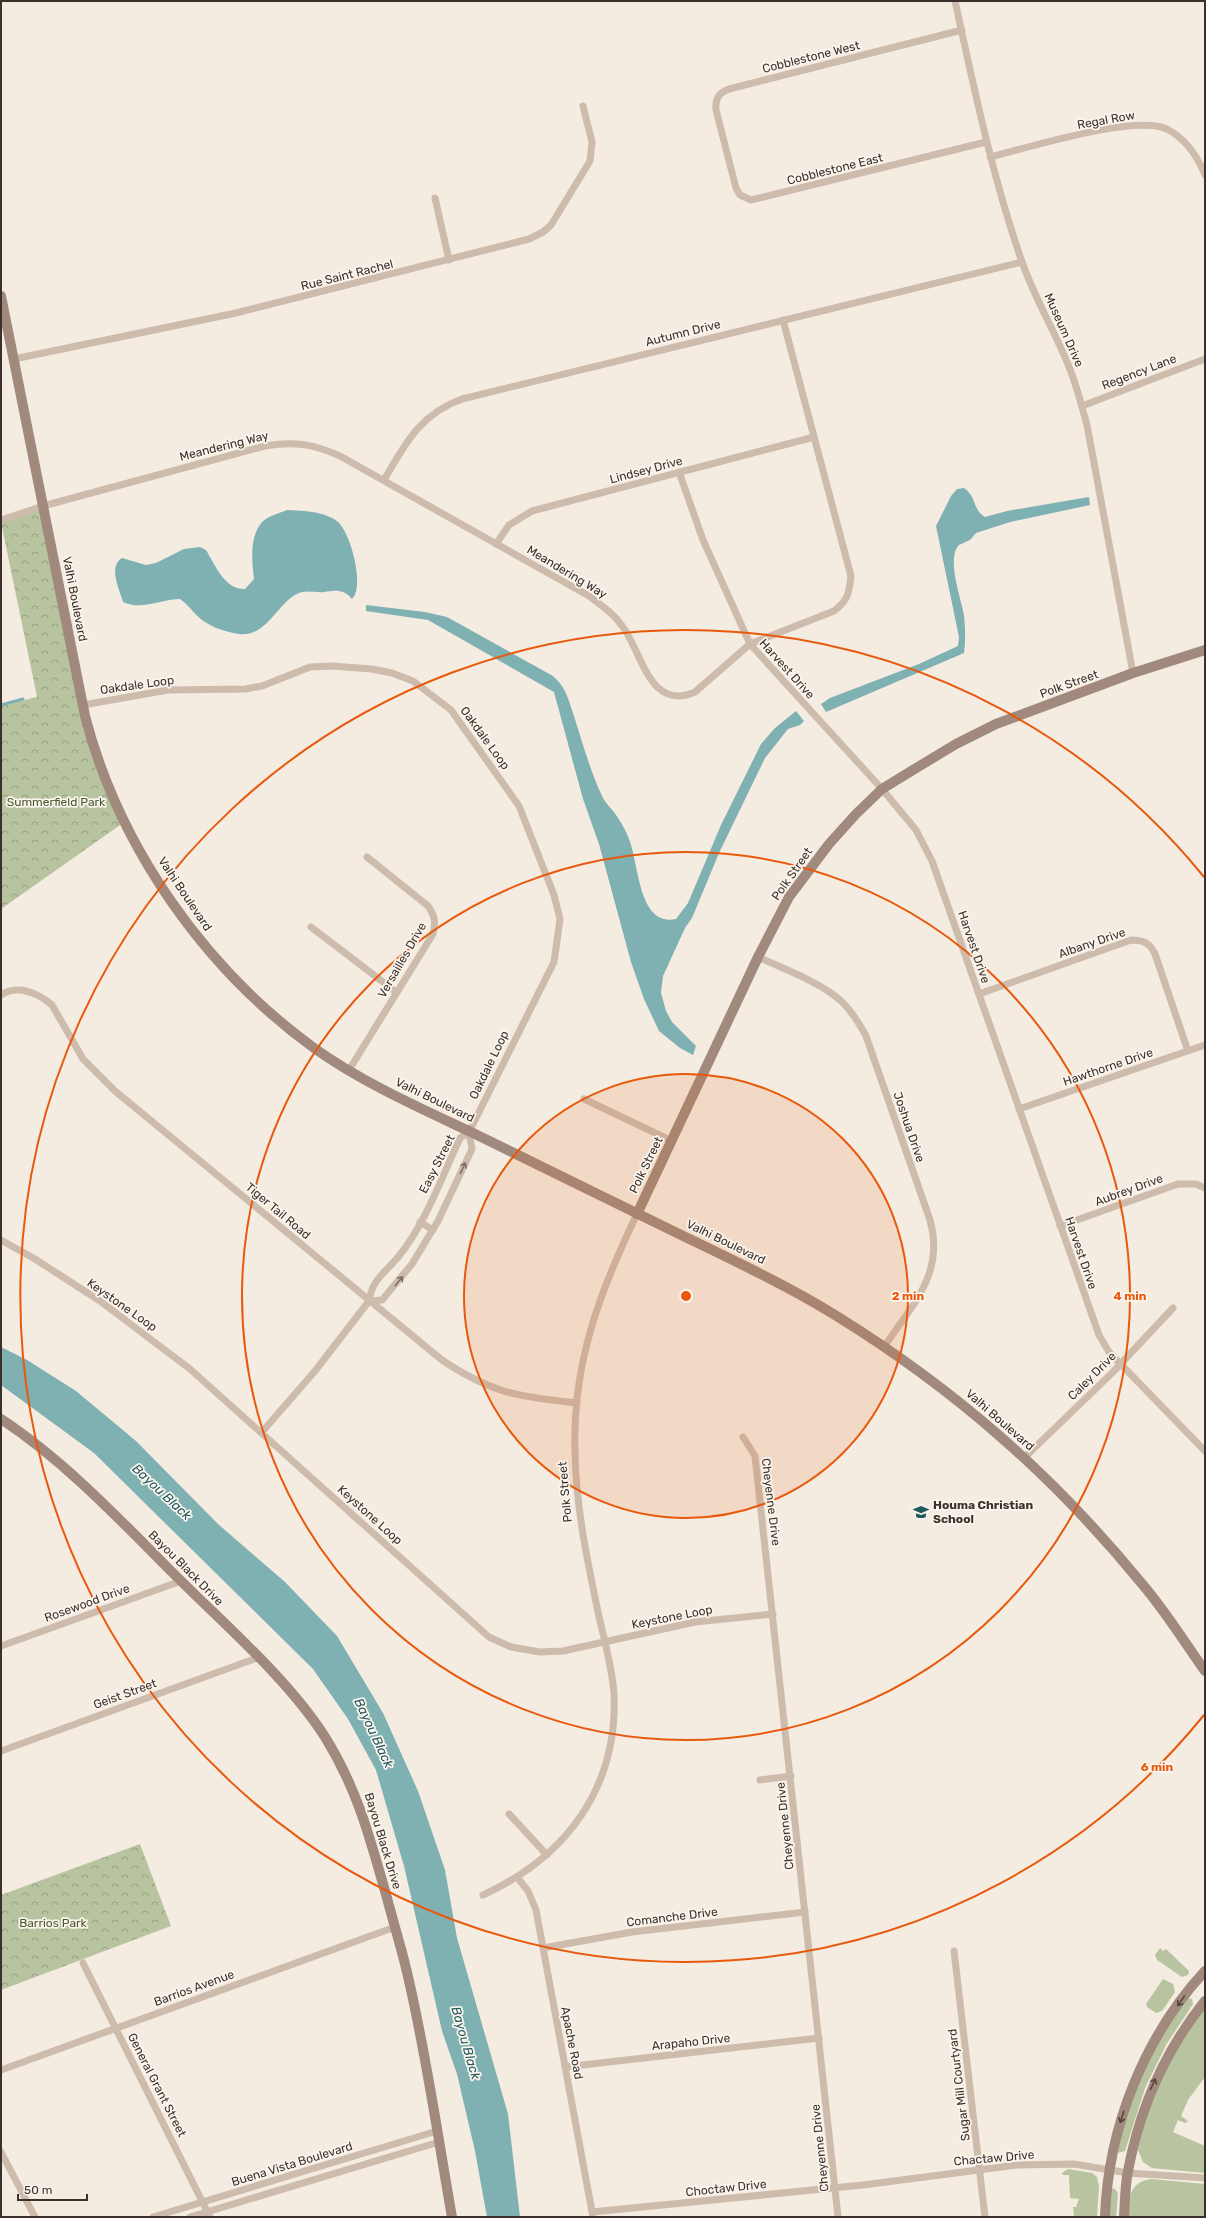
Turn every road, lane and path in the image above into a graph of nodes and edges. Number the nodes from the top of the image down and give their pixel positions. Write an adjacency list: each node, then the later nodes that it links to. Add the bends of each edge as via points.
1 (955, 1): 2 (street, Museum Drive)
2 (962, 30): 4 (street, Museum Drive); 5 (street, Cobblestone West, via 722,92 716,102 716,110)
3 (583, 106): 9 (street, Rue Saint Rachel, via 592,142 590,161 551,225 529,239)
4 (986, 142): 5 (street, Cobblestone East, via 751,200 738,192); 6 (street, Museum Drive)
5 (725, 146)
6 (990, 157): 7 (street, Regal Row, via 1105,129 1150,125 1166,129 1182,139 1194,152); 10 (street, Museum Drive)
7 (1205, 175)
8 (435, 198): 9 (street)
9 (449, 260): 13 (street, Rue Saint Rachel, via 236,313)
10 (1022, 262): 12 (street, Autumn Drive); 15 (street, Museum Drive, via 1068,363)
11 (1, 296): 13 (street, Valhi Boulevard)
12 (783, 320): 16 (street, Meandering Way); 18 (street, Autumn Drive, via 449,404 423,422 410,435)
13 (14, 359): 19 (street, Valhi Boulevard)
14 (1205, 359): 15 (street, Regency Lane)
15 (1082, 406): 24 (street, Museum Drive)
16 (814, 437): 17 (street, Lindsey Drive); 22 (street, Meandering Way, via 851,576 850,592 844,603 834,611)
17 (679, 472): 21 (street, Lindsey Drive, via 532,511 509,525); 22 (street, Harvest Drive, via 703,540)
18 (384, 480): 19 (street, Meandering Way, via 327,450 309,444 280,443); 21 (street, Meandering Way)
19 (43, 506): 20 (street, Meandering Way); 25 (street, Valhi Boulevard)
20 (1, 520)
21 (496, 544): 22 (street, Meandering Way, via 589,596 617,618 631,638 650,679 662,692 669,695 679,696 695,692)
22 (750, 644): 26 (street, Harvest Drive)
23 (1205, 650): 24 (street, Polk Street)
24 (1133, 673): 26 (street, Polk Street, via 1082,694 1003,721 956,744)
25 (83, 705): 35 (street, Valhi Boulevard, via 103,774 125,822 156,878 190,929 221,966 268,1011 315,1049); 38 (street, Oakdale Loop, via 168,690 245,689 262,686 310,667 331,666 392,673 413,681 451,710 519,806 554,895 560,919 554,962)
26 (882, 789): 29 (street, Polk Street, via 856,814 810,868 789,897); 31 (street, Harvest Drive, via 916,830 927,849)
27 (367, 857): 30 (street, Versailles Drive, via 428,906 434,914 436,924 432,934)
28 (311, 926): 30 (street)
29 (758, 958): 39 (street, Polk Street); 48 (street, Joshua Drive, via 823,988 840,1000 856,1017 866,1036 930,1220 934,1251 931,1271 924,1289)
30 (396, 992): 35 (street, Versailles Drive)
31 (979, 994): 34 (street, Albany Drive, via 1131,940 1139,940 1150,945 1155,954); 37 (street, Harvest Drive)
32 (1, 995): 46 (street, Tiger Tail Road, via 24,990 46,1000 52,1005 73,1044 92,1070)
33 (1205, 1045): 34 (street, Hawthorne Drive)
34 (1188, 1051): 37 (street, Hawthorne Drive)
35 (349, 1070): 38 (street, Valhi Boulevard)
36 (584, 1100): 39 (street)
37 (1019, 1109): 43 (street, Harvest Drive)
38 (469, 1132): 41 (street, Valhi Boulevard); 42 (street, Easy Street, via 460,1138); 44 (street, Easy Street, one-way to 38, via 472,1149)
39 (672, 1141): 41 (street, Polk Street)
40 (1205, 1188): 43 (street, Aubrey Drive, via 1196,1184 1178,1184)
41 (637, 1214): 48 (street, Valhi Boulevard, via 768,1277); 50 (street, Polk Street, via 611,1267 593,1318)
42 (420, 1222): 44 (street); 46 (street, Easy Street, via 400,1255 371,1287)
43 (1060, 1226): 49 (street, Harvest Drive, via 1099,1335 1109,1352)
44 (433, 1230): 46 (street, Easy Street, one-way to 44, via 382,1300 388,1294 412,1264)
45 (1, 1240): 52 (street, Keystone Loop, via 100,1301 154,1340)
46 (369, 1301): 50 (street, Tiger Tail Road, via 467,1377 498,1391 518,1396); 52 (street, Easy Street, via 315,1371)
47 (1174, 1308): 49 (street, Caley Drive)
48 (884, 1347): 55 (street, Valhi Boulevard, via 929,1377 978,1416)
49 (1121, 1363): 54 (street, Harvest Drive); 55 (street, Caley Drive)
50 (577, 1403): 58 (street, Polk Street, via 574,1450 577,1497 584,1544)
51 (1, 1419): 56 (street, Bayou Black Drive, via 81,1483)
52 (262, 1432): 58 (street, Keystone Loop, via 489,1637 511,1647 540,1652 563,1651)
53 (742, 1437): 57 (street, Cheyenne Drive, via 755,1456)
54 (1205, 1451)
55 (1024, 1458): 61 (street, Valhi Boulevard, via 1062,1493 1142,1583)
56 (181, 1581): 59 (street, Rosewood Drive); 60 (street, Bayou Black Drive)
57 (773, 1614): 58 (street, Keystone Loop, via 695,1622); 63 (street, Cheyenne Drive)
58 (605, 1642): 66 (street, Polk Street, via 614,1694 609,1755 583,1815)
59 (1, 1646)
60 (257, 1658): 62 (street, Geist Street); 70 (street, Bayou Black Drive, via 300,1702 325,1738 354,1790)
61 (1205, 1672)
62 (1, 1751)
63 (791, 1776): 64 (street); 69 (street, Cheyenne Drive)
64 (760, 1780)
65 (509, 1814): 66 (street)
66 (547, 1855): 67 (street, Polk Street)
67 (517, 1877): 68 (street, Polk Street); 71 (street, Apache Road, via 533,1900)
68 (483, 1894)
69 (805, 1912): 71 (street, Comanche Drive, via 632,1932); 77 (street, Cheyenne Drive)
70 (394, 1927): 76 (street, Barrios Avenue); 80 (street, Bayou Black Drive, via 409,1979)
71 (543, 1948): 78 (street, Apache Road)
72 (954, 1950): 83 (street, Sugar Mill Courtyard)
73 (84, 1963): 76 (street, General Grant Street)
74 (1205, 1971): 84 (street, one-way to 84, via 1182,1999 1144,2062 1118,2129)
75 (1205, 2001): 85 (street, one-way to 75, via 1152,2086 1184,2027)
76 (116, 2029): 79 (street, Barrios Avenue); 89 (street, General Grant Street)
77 (819, 2038): 78 (street, Arapaho Drive); 88 (street, Cheyenne Drive)
78 (565, 2067): 91 (street, Apache Road)
79 (1, 2070)
80 (437, 2131): 81 (street, Bayou Black Drive); 89 (street, Buena Vista Boulevard)
81 (439, 2142): 90 (street, Buena Vista Boulevard); 95 (street, Bayou Black Drive)
82 (1, 2152): 92 (street)
83 (980, 2169): 84 (street, Chactaw Drive, via 1017,2165 1074,2164); 87 (street, Chactaw Drive); 97 (street, Sugar Mill Courtyard)
84 (1111, 2170): 85 (street, Chactaw Drive); 98 (street)
85 (1128, 2172): 86 (street, Chactaw Drive); 99 (street)
86 (1205, 2178)
87 (863, 2185): 88 (street, Choctaw Drive)
88 (835, 2187): 91 (street, Choctaw Drive); 96 (street, Cheyenne Drive)
89 (203, 2202): 90 (street, General Grant Street); 93 (street, Buena Vista Boulevard)
90 (209, 2214): 94 (street, Buena Vista Boulevard)
91 (593, 2215)
92 (35, 2217)
93 (153, 2217)
94 (190, 2217)
95 (452, 2217)
96 (838, 2217)
97 (985, 2217)
98 (1105, 2217)
99 (1124, 2217)

